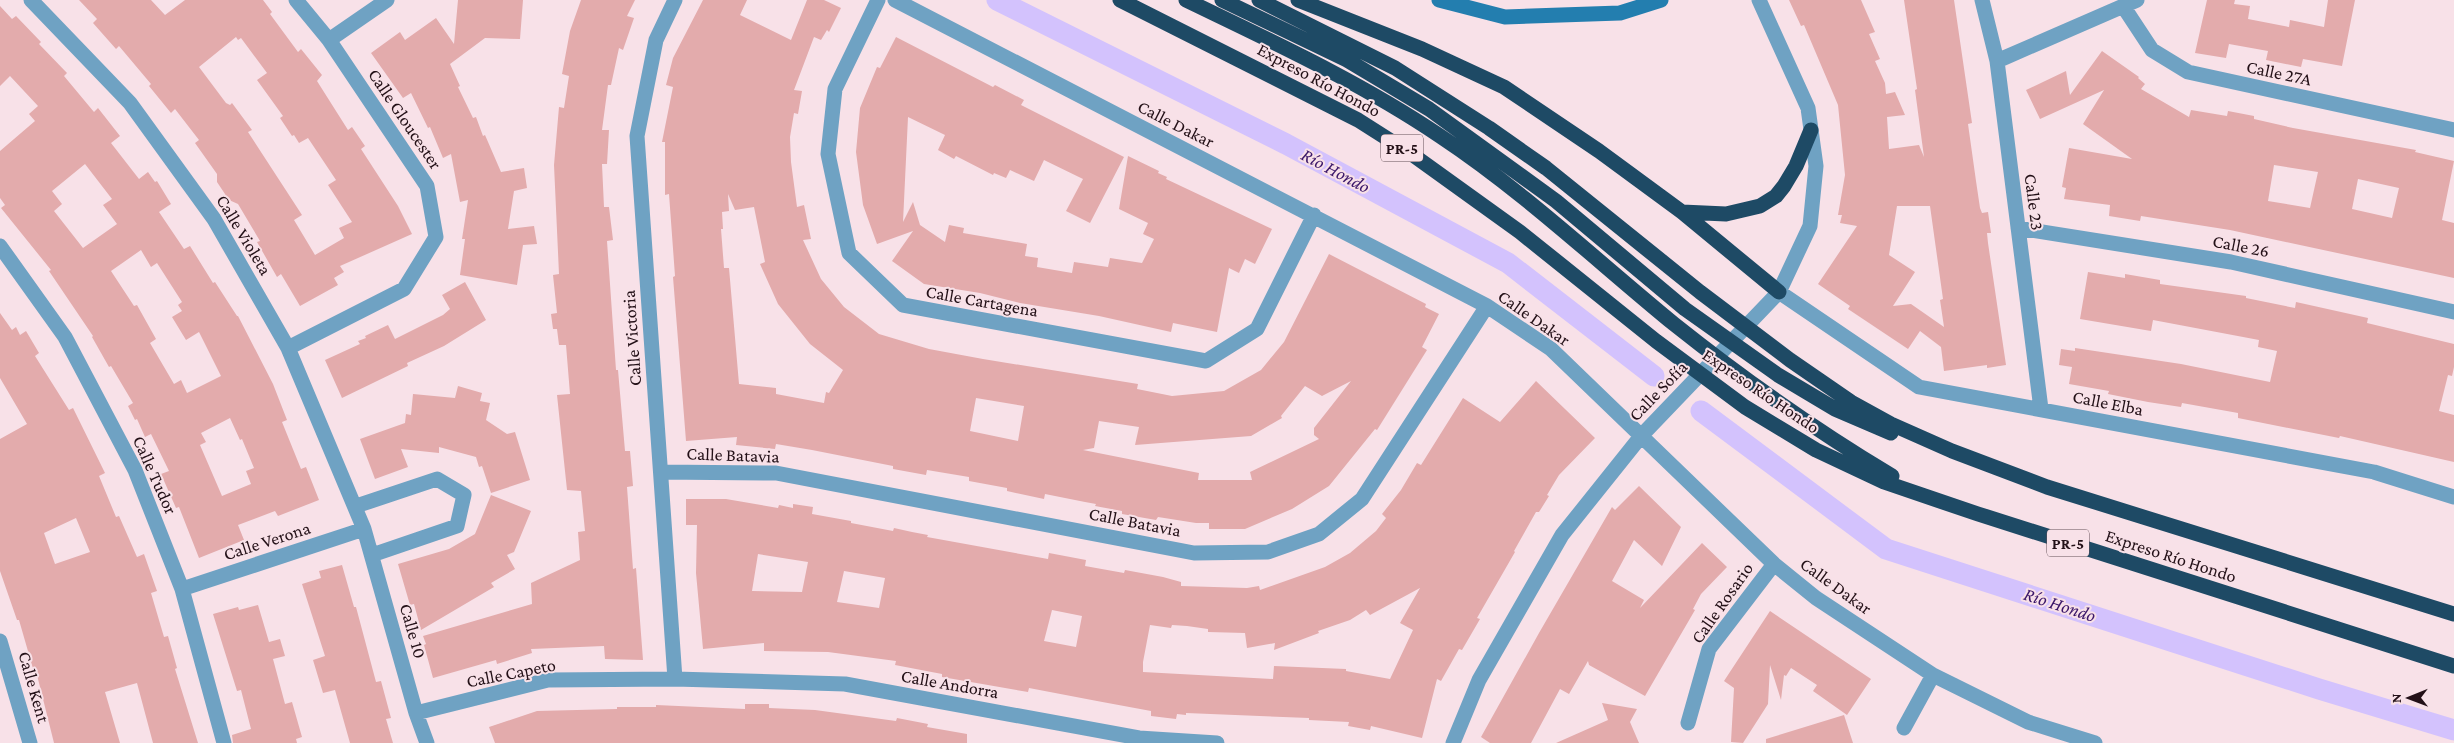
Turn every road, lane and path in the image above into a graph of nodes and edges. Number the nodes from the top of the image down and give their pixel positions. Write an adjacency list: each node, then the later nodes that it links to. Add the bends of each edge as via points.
1 (31, 0): 28 (street, Calle Violeta, via 130,103 214,219)
2 (296, 0): 17 (street, Calle Gloucester)
3 (387, 0): 17 (street)
4 (675, 0): 32 (street, Calle Victoria, via 656,40 637,136)
5 (878, 0): 22 (street, Calle Cartagena, via 835,90 828,154 849,252 903,305 1206,361 1257,329)
6 (895, 0): 22 (street, Calle Dakar)
7 (1120, 0): 33 (highway, Expreso Río Hondo / PR-5, via 1366,125 1512,226 1745,407 1816,450 1884,482)
8 (1186, 0): 33 (highway, via 1329,69 1440,136 1535,207 1676,325 1765,392 1848,450)
9 (1222, 0): 31 (highway, via 1346,60 1429,109 1556,201 1685,309 1778,375 1835,409 1880,430)
10 (1258, 0): 31 (highway, Expreso Río Hondo, via 1395,68 1460,108 1546,168 1790,360 1851,402)
11 (1298, 0): 21 (highway, via 1422,49 1504,87)
12 (1439, 0): 13 (street, via 1505,17 1620,13)
13 (1661, 0)
14 (1759, 0): 19 (street, Calle Sofía, via 1808,108)
15 (1982, 0): 18 (street, Calle 23)
16 (2130, 3): 18 (street); 20 (street, Calle 27A, via 2152,50 2188,72)
17 (329, 40): 28 (street, Calle Gloucester, via 427,186 436,237 404,289)
18 (1997, 61): 23 (street, Calle 23)
19 (1811, 130): 21 (highway, via 1796,166 1776,196 1760,206 1726,214); 25 (street, Calle Sofía, via 1816,166 1810,226)
20 (2454, 130)
21 (1682, 212): 25 (highway)
22 (1314, 215): 26 (street, Calle Dakar)
23 (2018, 228): 27 (street, Calle 26, via 2230,262); 29 (street, Calle 23)
24 (0, 246): 39 (street, Calle Tudor, via 65,338 136,470)
25 (1779, 292): 29 (street, Calle Elba, via 1919,387); 30 (street, Calle Sofía)
26 (1486, 306): 30 (street, Calle Dakar, via 1551,349); 32 (street, Calle Batavia, via 1362,498 1319,534 1268,552 1194,553 776,473)
27 (2454, 312)
28 (288, 348): 35 (street, Calle Violeta)
29 (2041, 409): 34 (street, Calle Elba, via 2374,472)
30 (1642, 435): 38 (street, Calle Dakar); 52 (street, Calle Sofía, via 1562,535 1479,680)
31 (1936, 445): 40 (highway, Expreso Río Hondo, via 2047,487)
32 (661, 472): 44 (street, Calle Victoria)
33 (1926, 496): 42 (highway, Expreso Río Hondo / PR-5)
34 (2454, 497)
35 (356, 506): 36 (street, Calle Violeta); 37 (street, via 437,479 464,495 457,526)
36 (364, 529): 37 (street, Calle 10); 39 (street, Calle Verona)
37 (372, 555): 45 (street, Calle 10)
38 (1774, 564): 43 (street, Calle Dakar, via 1816,598); 46 (street, Calle Rosario, via 1708,649)
39 (182, 589): 49 (street, Calle Tudor)
40 (2454, 614)
41 (0, 641): 48 (street, Calle Kent)
42 (2454, 666)
43 (1933, 675): 47 (street); 53 (street, Calle Dakar, via 2028,722)
44 (675, 679): 45 (street, Calle Capeto, via 548,680); 51 (street, Calle Andorra, via 845,684 1139,738)
45 (416, 713): 50 (street, Calle 10)
46 (1688, 723)
47 (1904, 728)
48 (30, 743)
49 (224, 743)
50 (427, 743)
51 (1217, 743)
52 (1453, 743)
53 (2095, 743)

